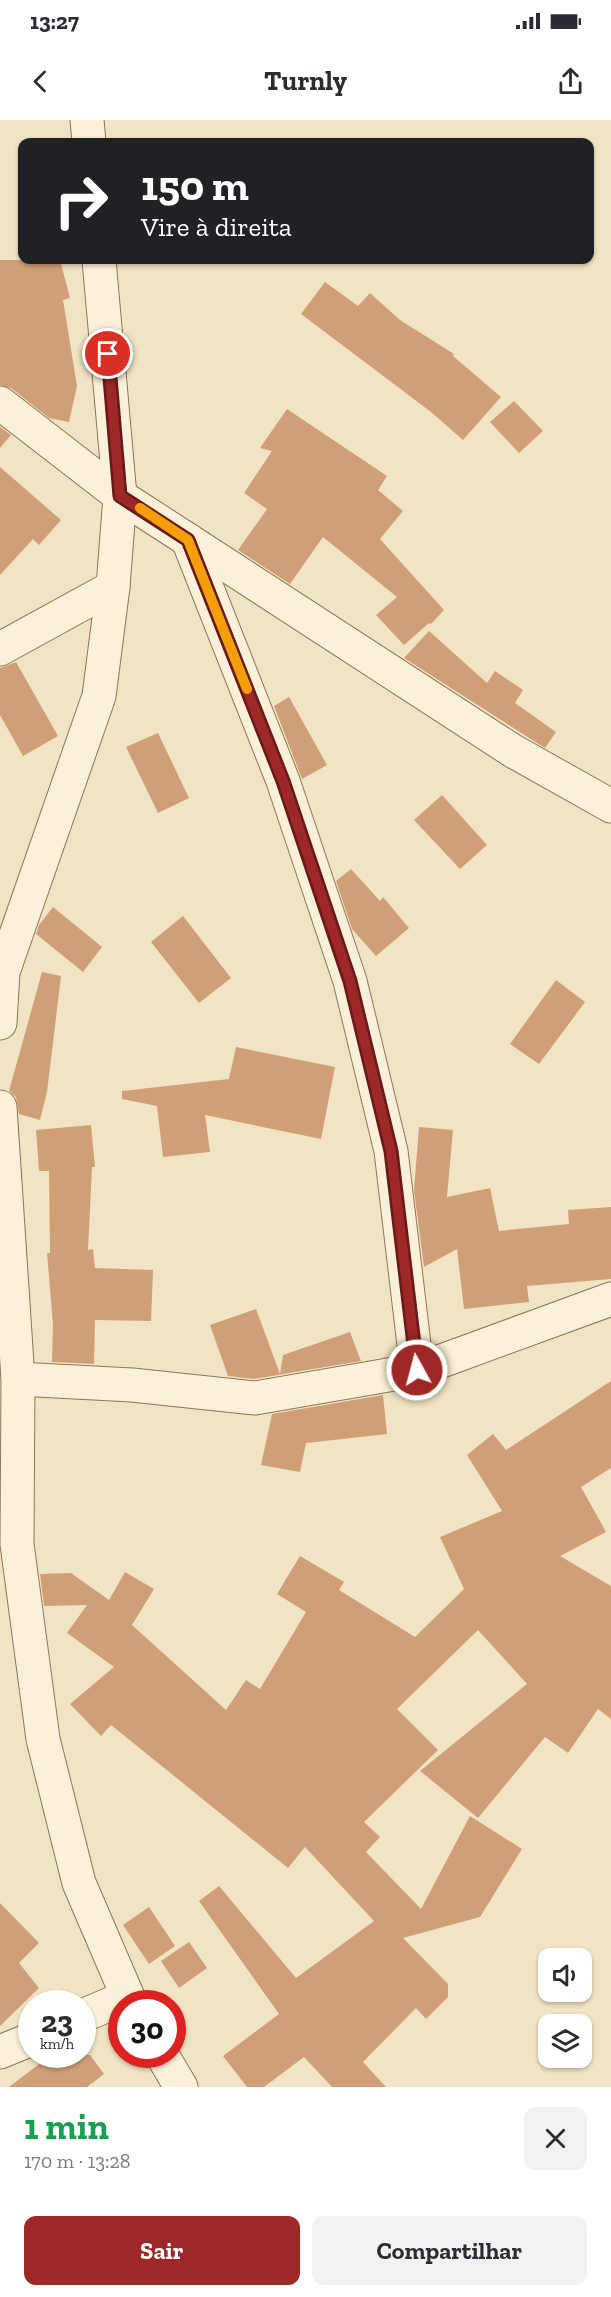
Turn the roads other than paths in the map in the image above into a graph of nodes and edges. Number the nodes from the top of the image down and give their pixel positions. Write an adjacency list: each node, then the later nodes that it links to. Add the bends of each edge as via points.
1 (87, 120): 2 (street)
2 (88, 138)
3 (99, 264): 5 (street)
4 (0, 403): 5 (street)
5 (120, 496): 6 (street); 7 (street)
6 (188, 540): 9 (street, via 513,751); 13 (street, via 283,781 350,981 391,1151)
7 (113, 587): 8 (street); 10 (street, via 99,696 3,972)
8 (0, 649)
9 (611, 806)
10 (0, 1023)
11 (0, 1107): 14 (street)
12 (611, 1299): 13 (street)
13 (417, 1370): 14 (street, via 255,1398 132,1385)
14 (18, 1379): 15 (street)
15 (9, 1539): 16 (street, via 43,1739 79,1883)
16 (125, 1990)
17 (18, 2045): 18 (street)
18 (0, 2052)
19 (170, 2068): 20 (street)
20 (181, 2087)

